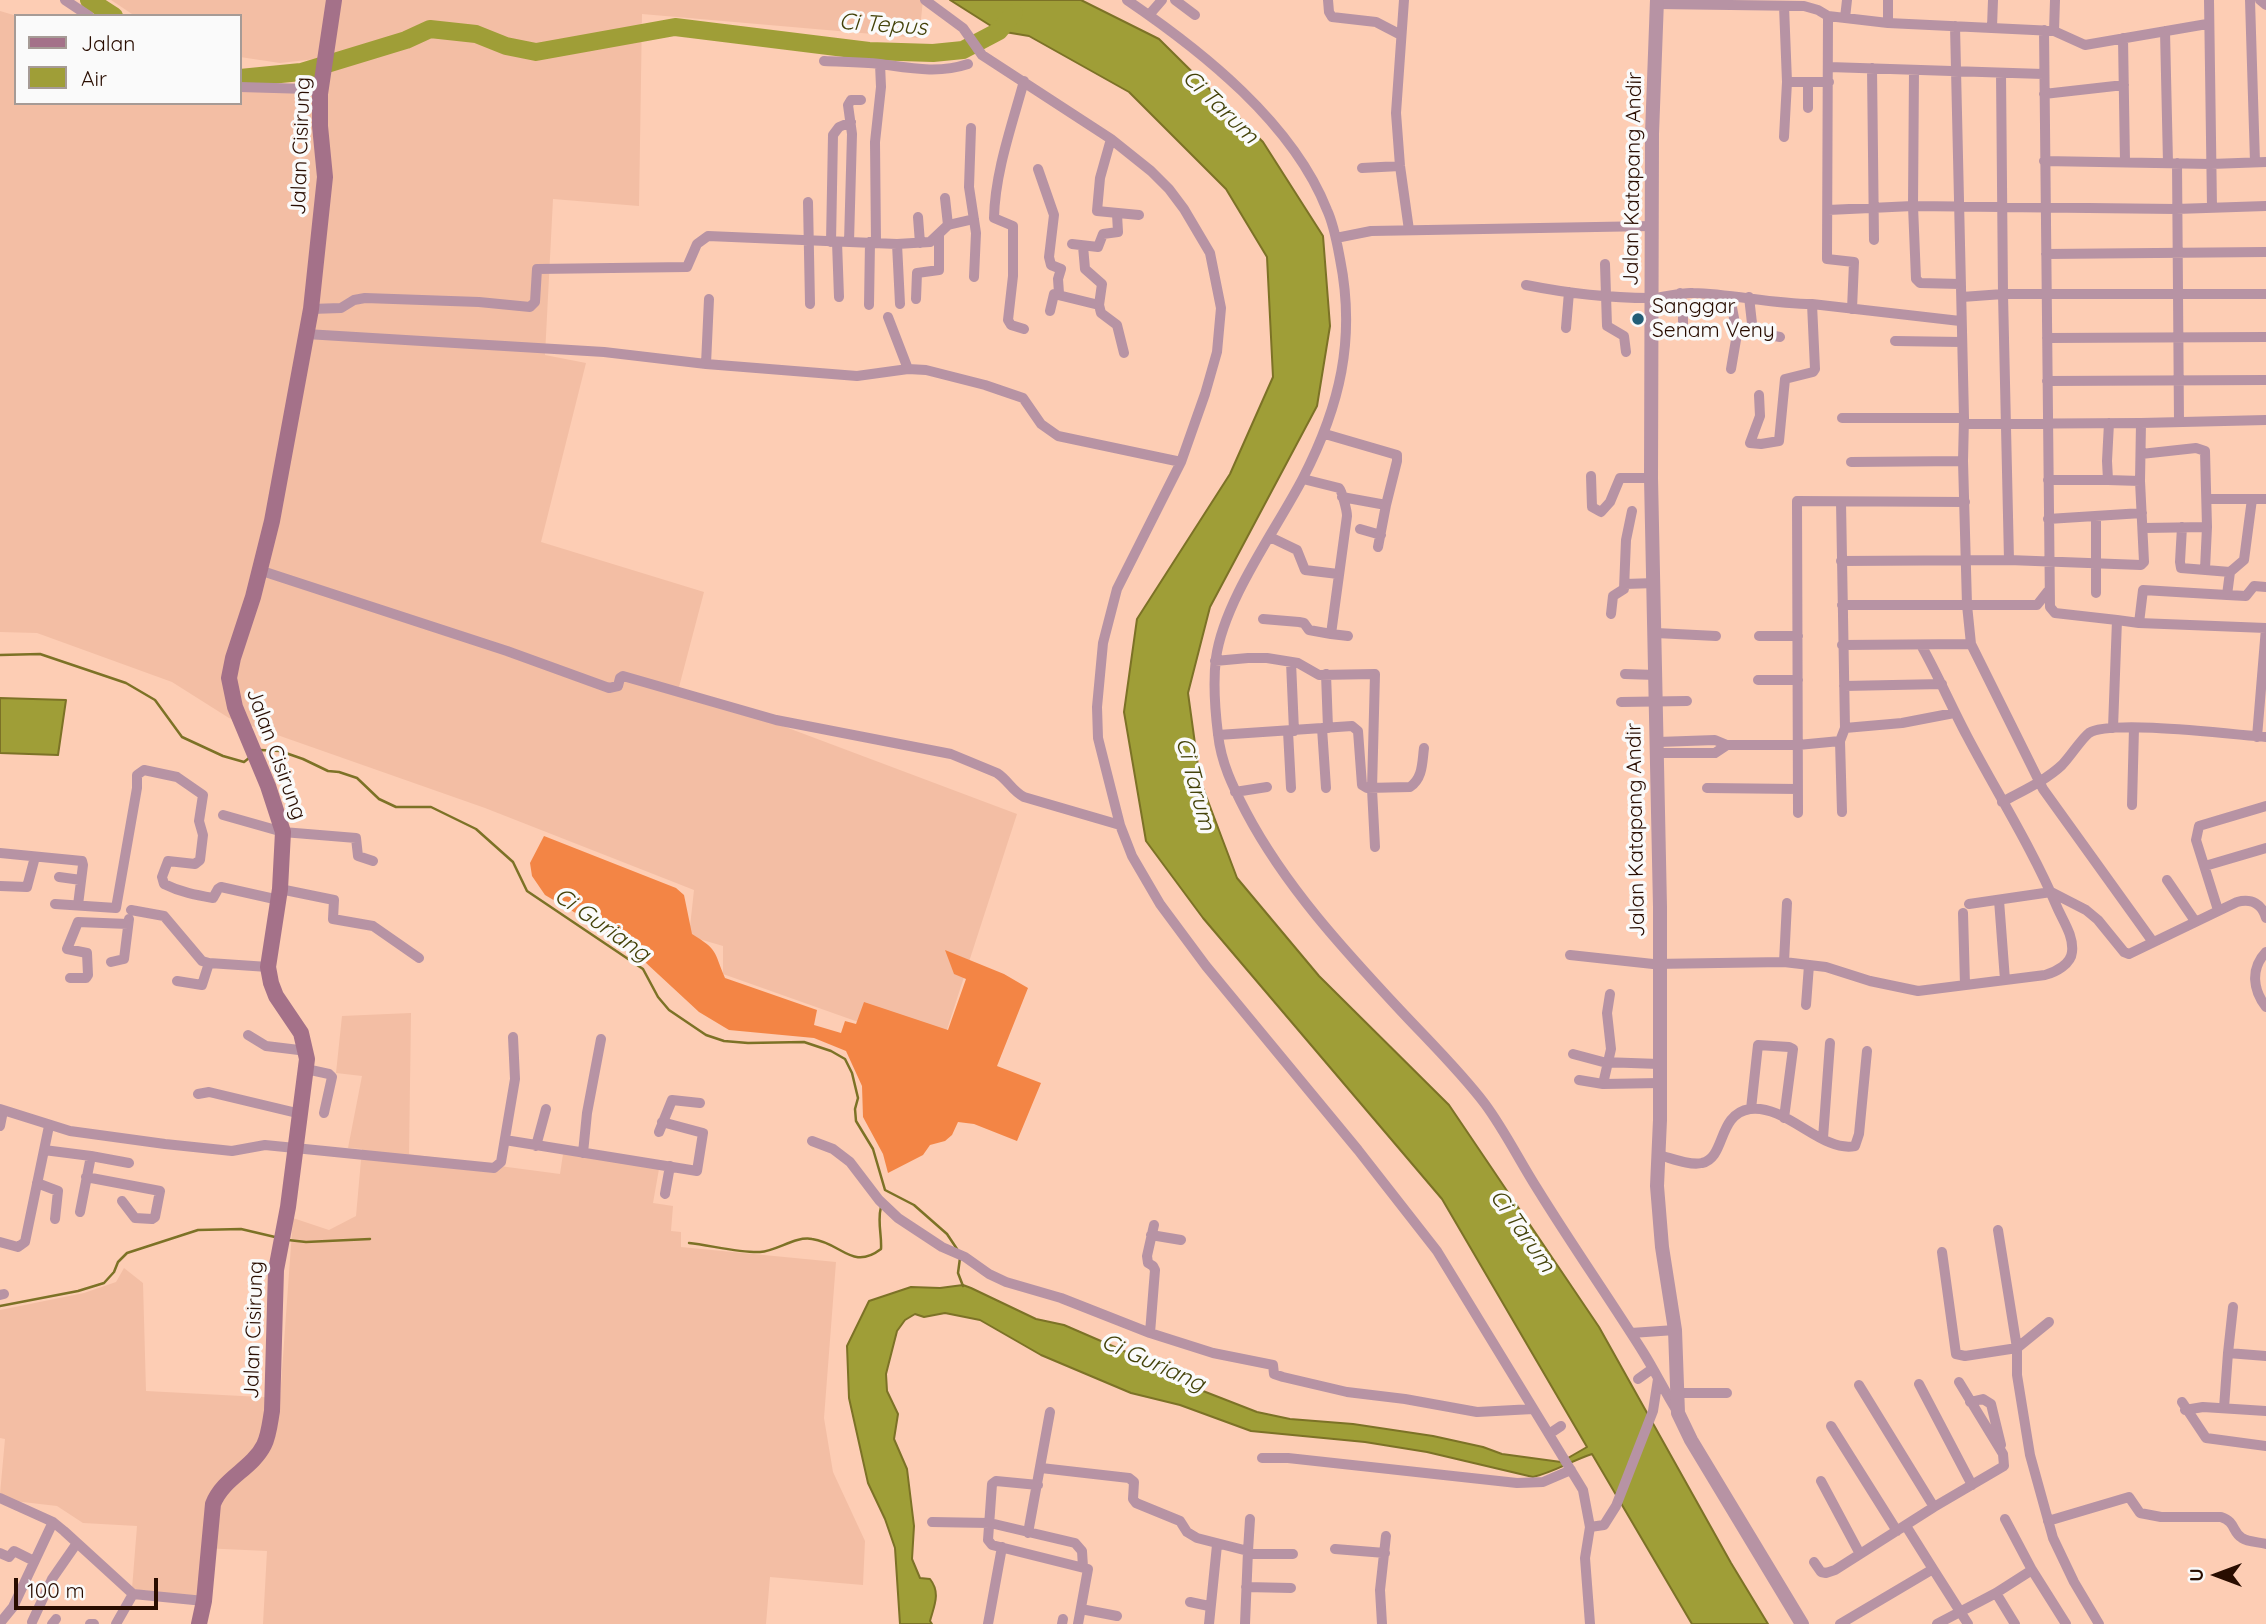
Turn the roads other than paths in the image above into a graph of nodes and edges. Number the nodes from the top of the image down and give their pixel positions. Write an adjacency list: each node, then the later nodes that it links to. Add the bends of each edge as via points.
1 (65, 0): 20 (street)
2 (334, 0): 48 (main road, Jalan Cisirung)
3 (925, 0): 42 (street, via 967,33 989,60)
4 (1127, 0): 21 (street)
5 (1162, 0): 21 (street)
6 (1175, 0): 22 (street)
7 (1328, 0): 31 (street, via 1332,17 1376,22)
8 (1404, 0): 31 (street)
9 (1847, 0): 24 (street)
10 (1888, 0): 25 (street)
11 (1993, 0): 28 (street)
12 (2055, 0): 29 (street)
13 (2209, 0): 26 (street)
14 (2250, 0): 53 (street)
15 (2260, 0): 18 (street)
16 (1657, 2): 17 (street); 84 (street, Jalan Katapang Andir)
17 (1764, 3): 19 (street)
18 (2266, 5)
19 (1784, 6): 23 (street, via 1811,7); 43 (street)
20 (86, 14)
21 (1149, 15): 87 (street, via 1227,76 1286,142 1311,177)
22 (1195, 15)
23 (1828, 16): 24 (street); 36 (street)
24 (1845, 18): 25 (street)
25 (1888, 23): 27 (street)
26 (2207, 24): 30 (street); 63 (street)
27 (1955, 26): 28 (street); 39 (street)
28 (1992, 27): 29 (street)
29 (2049, 31): 32 (street, via 2082,44); 41 (street)
30 (2165, 31): 32 (street); 62 (street)
31 (1401, 35): 64 (street, via 1396,113)
32 (2123, 38): 46 (street)
33 (824, 61): 34 (street)
34 (880, 64): 35 (street, via 916,70); 91 (street)
35 (968, 64)
36 (1829, 67): 37 (street); 44 (street)
37 (1872, 68): 38 (street); 74 (street)
38 (1914, 70): 39 (street); 70 (street)
39 (1957, 72): 40 (street); 75 (street)
40 (2001, 72): 41 (street); 72 (street)
41 (2043, 74): 49 (street)
42 (1024, 80): 57 (street); 127 (street, via 994,203 994,218 1013,226 1008,320)
43 (1787, 82): 45 (street); 56 (street)
44 (1829, 82): 45 (street); 78 (street)
45 (1808, 83): 51 (street)
46 (2124, 85): 49 (street); 60 (street)
47 (242, 87): 48 (street)
48 (321, 88): 121 (main road, Jalan Cisirung, via 324,177)
49 (2044, 94): 59 (street)
50 (861, 100): 54 (street, via 849,102)
51 (1808, 108)
52 (2266, 120): 53 (street)
53 (2253, 121): 61 (street)
54 (850, 122): 90 (street); 90 (street, via 833,135)
55 (971, 128): 58 (street)
56 (1784, 137)
57 (1111, 139): 79 (street, via 1096,210); 156 (street, via 1169,189 1210,253 1221,308 1220,331 1205,394)
58 (971, 157): 67 (street, via 966,159 965,171); 82 (street)
59 (2044, 161): 60 (street); 76 (street)
60 (2125, 162): 62 (street)
61 (2260, 162): 63 (street)
62 (2172, 163): 63 (street); 77 (street)
63 (2211, 164): 73 (street)
64 (1400, 166): 65 (street); 85 (street)
65 (1362, 168)
66 (1038, 169): 102 (street, via 1054,215 1049,257 1051,265 1061,269)
67 (957, 172)
68 (945, 198): 83 (street)
69 (808, 202): 88 (street)
70 (1913, 206): 74 (street); 75 (street); 99 (street, via 1916,279 1920,283)
71 (2266, 206): 73 (street)
72 (2002, 207): 75 (street); 76 (street); 105 (street)
73 (2212, 207): 77 (street)
74 (1873, 208): 78 (street); 89 (street)
75 (1959, 208): 99 (street)
76 (2044, 208): 77 (street); 96 (street)
77 (2176, 209): 94 (street)
78 (1828, 210): 122 (street, via 1827,260 1854,262)
79 (1117, 214): 80 (street); 120 (street, via 1117,233 1103,234 1097,248 1078,245 1085,269 1102,284)
80 (1139, 215)
81 (918, 218): 92 (street)
82 (974, 219): 83 (street); 98 (street)
83 (948, 225): 86 (street)
84 (1652, 226): 85 (street); 113 (street, Jalan Katapang Andir)
85 (1409, 230): 87 (street)
86 (939, 234): 92 (street); 115 (street, via 939,270 917,273)
87 (1336, 238): 153 (street, via 1347,326 1342,375)
88 (809, 240): 90 (street); 116 (street); 121 (street, via 708,236 697,244 688,267 537,270 535,302 530,307 365,298 341,308)
89 (1874, 240)
90 (839, 242): 91 (street); 109 (street)
91 (873, 242): 93 (street); 119 (street)
92 (920, 243): 93 (street)
93 (897, 244): 117 (street)
94 (2177, 251): 95 (street); 96 (street); 108 (street)
95 (2266, 251)
96 (2046, 254): 106 (street)
97 (1605, 264): 104 (street)
98 (974, 277)
99 (1961, 284): 112 (street)
100 (1526, 285): 101 (street)
101 (1569, 292): 104 (street); 126 (street)
102 (1059, 293): 120 (street); 123 (street, via 1054,294)
103 (1680, 293): 110 (street); 113 (street); 128 (street)
104 (1605, 294): 113 (street); 136 (street, via 1607,326 1625,336)
105 (2003, 294): 106 (street); 112 (street); 149 (street)
106 (2047, 294): 108 (street); 132 (street)
107 (2266, 294): 108 (street)
108 (2177, 295): 133 (street)
109 (839, 297)
110 (1730, 297): 111 (street); 140 (street, via 1737,334)
111 (1749, 297): 118 (street); 130 (street, via 1753,332)
112 (1962, 297): 125 (street)
113 (1652, 298): 159 (street, Jalan Katapang Andir)
114 (709, 299): 138 (street)
115 (916, 299)
116 (810, 304)
117 (900, 304)
118 (1812, 304): 122 (street); 144 (street, via 1815,369 1785,379 1779,441 1750,443 1760,416)
119 (869, 305)
120 (1099, 305): 137 (street, via 1101,313 1118,326)
121 (311, 309): 129 (main road, Jalan Cisirung)
122 (1852, 309): 125 (street)
123 (1049, 312)
124 (888, 317): 139 (street)
125 (1961, 321): 135 (street)
126 (1566, 328)
127 (1024, 329)
128 (1683, 330)
129 (306, 334): 138 (street, via 604,352); 186 (main road, Jalan Cisirung)
130 (1780, 337)
131 (2266, 337): 133 (street)
132 (2047, 338): 133 (street); 143 (street)
133 (2179, 338): 141 (street)
134 (1895, 341): 135 (street)
135 (1961, 342): 147 (street)
136 (1626, 352)
137 (1124, 353)
138 (706, 364): 139 (street, via 856,376)
139 (908, 369): 156 (street, via 947,374 1023,398 1041,424 1058,436)
140 (1731, 369)
141 (2178, 380): 142 (street); 143 (street); 148 (street)
142 (2266, 380)
143 (2047, 382): 152 (street)
144 (1759, 395)
145 (1842, 418): 147 (street)
146 (2266, 420): 148 (street)
147 (1964, 421): 149 (street); 155 (street)
148 (2179, 422): 151 (street)
149 (2007, 423): 152 (street); 180 (street)
150 (2109, 423): 151 (street); 152 (street); 162 (street)
151 (2141, 423): 154 (street)
152 (2049, 424): 161 (street)
153 (1325, 434): 160 (street); 170 (street, via 1397,455)
154 (2141, 454): 163 (street); 165 (street, via 2205,450)
155 (1963, 461): 157 (street); 169 (street)
156 (1181, 462): 249 (street, via 1117,589 1103,643 1098,738)
157 (1851, 462)
158 (1591, 476): 159 (street, via 1592,508 1601,512 1620,478)
159 (1651, 478): 189 (street, Jalan Katapang Andir)
160 (1303, 479): 164 (street, via 1339,488); 179 (street)
161 (2048, 480): 162 (street); 174 (street)
162 (2108, 481): 163 (street)
163 (2140, 481): 172 (street)
164 (1342, 497): 170 (street); 188 (street, via 1347,516)
165 (2207, 499): 166 (street); 176 (street)
166 (2252, 499): 167 (street); 187 (street, via 2244,560)
167 (2266, 499)
168 (1841, 502): 169 (street); 181 (street); 207 (street, via 1797,501)
169 (1965, 502): 182 (street)
170 (1386, 505): 178 (street, via 1379,541)
171 (1632, 511): 190 (street)
172 (2142, 513): 173 (street); 177 (street)
173 (2095, 516): 174 (street); 184 (street)
174 (2048, 519): 183 (street)
175 (2182, 527): 176 (street); 177 (street); 185 (street, via 2181,568)
176 (2207, 527): 185 (street)
177 (2144, 528): 184 (street, via 2143,564)
178 (1360, 529)
179 (1270, 537): 188 (street, via 1297,550 1305,570); 211 (street, via 1226,621)
180 (2009, 560): 182 (street); 183 (street)
181 (1841, 561): 182 (street); 195 (street)
182 (1966, 562): 196 (street)
183 (2049, 562): 184 (street); 192 (street)
184 (2095, 562): 193 (street)
185 (2205, 569): 187 (street)
186 (260, 570): 249 (street, via 609,688 618,686 623,676 776,720 951,754 997,772 1024,797); 250 (main road, Jalan Cisirung, via 229,678 235,707)
187 (2230, 572): 194 (street)
188 (1338, 574): 202 (street)
189 (1655, 583): 190 (street); 203 (street, Jalan Katapang Andir)
190 (1625, 584): 197 (street, via 1613,596)
191 (2266, 587): 194 (street, via 2254,586 2246,596)
192 (2048, 591): 196 (street, via 2036,605); 199 (street, via 2055,613)
193 (2096, 593)
194 (2227, 595): 200 (street, via 2144,589)
195 (1842, 605): 196 (street); 209 (street)
196 (1967, 605): 208 (street)
197 (1611, 614)
198 (1263, 619): 202 (street, via 1304,623 1309,630)
199 (2118, 621): 200 (street); 226 (street)
200 (2139, 624): 201 (street)
201 (2266, 628): 230 (street)
202 (1331, 634): 204 (street)
203 (1656, 634): 205 (street); 215 (street, Jalan Katapang Andir)
204 (1348, 636)
205 (1716, 636)
206 (1759, 636): 207 (street)
207 (1798, 636): 217 (street)
208 (1971, 643): 210 (street); 235 (street)
209 (1842, 645): 210 (street); 219 (street)
210 (1921, 645): 218 (street)
211 (1215, 661): 212 (street); 229 (street)
212 (1292, 662): 213 (street); 228 (street)
213 (1326, 674): 224 (street); 240 (street, via 1375,674)
214 (1625, 674): 215 (street)
215 (1656, 675): 222 (street, Jalan Katapang Andir)
216 (1758, 680): 217 (street)
217 (1798, 680): 232 (street)
218 (1942, 684): 219 (street); 223 (street)
219 (1844, 686): 225 (street)
220 (1687, 701): 222 (street)
221 (1621, 702): 222 (street)
222 (1654, 702): 234 (street, Jalan Katapang Andir)
223 (1954, 713): 225 (street); 243 (street)
224 (1325, 728): 228 (street); 238 (street); 240 (street, via 1356,728 1362,785)
225 (1845, 728): 231 (street)
226 (2113, 728): 227 (street); 235 (street, via 2088,733 2059,768)
227 (2134, 728): 230 (street); 244 (street)
228 (1291, 731): 229 (street); 237 (street)
229 (1218, 735): 242 (street)
230 (2261, 737)
231 (1840, 741): 232 (street); 246 (street)
232 (1798, 745): 234 (street, via 1727,745 1715,753); 241 (street)
233 (1424, 748): 240 (street, via 1414,785)
234 (1658, 748): 281 (street, Jalan Katapang Andir)
235 (2039, 781): 243 (street); 274 (street)
236 (1267, 787): 242 (street)
237 (1292, 788)
238 (1326, 788)
239 (1707, 788): 241 (street)
240 (1372, 789): 251 (street)
241 (1798, 789): 247 (street)
242 (1235, 792): 339 (street, via 1259,838 1349,954 1485,1104)
243 (2002, 802): 261 (street)
244 (2132, 805)
245 (2266, 806): 256 (street, via 2199,826 2196,840)
246 (1842, 812)
247 (1798, 813)
248 (223, 815): 250 (street)
249 (1120, 825): 353 (street, via 1160,904 1437,1251)
250 (284, 832): 255 (street, via 356,838 358,856); 262 (main road, Jalan Cisirung)
251 (1375, 847)
252 (2266, 848): 256 (street)
253 (0, 853): 254 (street)
254 (35, 857): 258 (street, via 82,861); 260 (street, via 27,887)
255 (373, 861)
256 (2205, 866): 270 (street)
257 (59, 877): 258 (street)
258 (82, 880): 267 (street)
259 (2167, 880): 272 (street)
260 (0, 886)
261 (2051, 892): 263 (street); 274 (street, via 2086,910 2124,952 2129,954); 285 (street, via 2068,929 2071,957 2055,972)
262 (279, 894): 268 (street, via 221,887 213,898 164,884 168,861 195,864 201,860 203,794 177,777 144,770 137,775); 277 (street, via 334,900 335,920 373,926); 283 (main road, Jalan Cisirung)
263 (1999, 900): 285 (street); 287 (street, via 1966,909)
264 (1787, 903): 279 (street)
265 (2262, 903): 270 (street, via 2244,900); 271 (street)
266 (55, 905): 267 (street)
267 (78, 905): 268 (street)
268 (116, 908): 269 (street)
269 (131, 910): 273 (street); 280 (street, via 164,916 202,961)
270 (2218, 910): 272 (street)
271 (2266, 918)
272 (2195, 921): 274 (street)
273 (128, 924): 278 (street, via 124,959); 284 (street, via 78,922 67,949 87,953 88,975)
274 (2153, 942)
275 (2266, 952): 290 (street, via 2255,976)
276 (1570, 955): 281 (street)
277 (419, 958)
278 (111, 962)
279 (1784, 962): 281 (street); 282 (street)
280 (209, 963): 283 (street); 286 (street, via 202,985)
281 (1659, 965): 299 (street, Jalan Katapang Andir)
282 (1809, 965): 287 (street, via 1918,991); 289 (street)
283 (268, 967): 295 (main road, Jalan Cisirung, via 276,996 301,1033)
284 (70, 978)
285 (2005, 979): 287 (street)
286 (177, 981)
287 (1965, 985)
288 (1610, 994): 298 (street)
289 (1806, 1005)
290 (2266, 1007)
291 (248, 1035): 295 (street, via 266,1046)
292 (513, 1037): 315 (street, via 515,1079)
293 (601, 1039): 320 (street)
294 (1830, 1043): 314 (street)
295 (307, 1051): 300 (main road, Jalan Cisirung)
296 (1867, 1051): 314 (street, via 1855,1146 1840,1146)
297 (1573, 1054): 298 (street)
298 (1609, 1063): 299 (street); 303 (street)
299 (1659, 1064): 302 (street, Jalan Katapang Andir)
300 (306, 1069): 309 (street, via 332,1077); 310 (main road, Jalan Cisirung)
301 (1579, 1080): 303 (street)
302 (1660, 1083): 303 (street); 322 (street, Jalan Katapang Andir)
303 (1603, 1084)
304 (198, 1094): 310 (street, via 209,1092)
305 (700, 1104): 324 (street, via 673,1100 661,1127 704,1135 697,1171)
306 (546, 1109): 317 (street)
307 (1752, 1109): 311 (street); 311 (street, via 1758,1045 1789,1046 1793,1049); 322 (street, via 1738,1113 1728,1123 1709,1161 1699,1164)
308 (1, 1110): 312 (street); 313 (street)
309 (324, 1113)
310 (301, 1114): 318 (main road, Jalan Cisirung)
311 (1784, 1118): 314 (street)
312 (0, 1126)
313 (49, 1126): 318 (street, via 232,1151 265,1145); 319 (street)
314 (1822, 1138)
315 (505, 1140): 317 (street); 318 (street, via 501,1162 494,1168)
316 (812, 1141): 338 (street, via 850,1161 898,1218 989,1274)
317 (536, 1146): 320 (street)
318 (296, 1149): 398 (main road, Jalan Cisirung, via 276,1270 269,1428 260,1452 215,1498)
319 (44, 1150): 321 (street); 326 (street)
320 (583, 1153): 324 (street)
321 (91, 1156): 323 (street); 325 (street)
322 (1659, 1158): 337 (street, Jalan Katapang Andir, via 1662,1247)
323 (128, 1163)
324 (670, 1166): 327 (street)
325 (86, 1177): 328 (street, via 160,1191 152,1219 135,1218); 329 (street)
326 (37, 1183): 330 (street, via 57,1189); 333 (street, via 25,1242 18,1247)
327 (665, 1194)
328 (122, 1201)
329 (80, 1212)
330 (55, 1219)
331 (1997, 1230): 340 (street)
332 (1181, 1240): 338 (street, via 1153,1230 1147,1256 1155,1270)
333 (0, 1242)
334 (1942, 1252): 340 (street, via 1956,1354)
335 (2233, 1307): 341 (street)
336 (2049, 1322): 340 (street)
337 (1675, 1330): 339 (street); 351 (street, Jalan Katapang Andir)
338 (1150, 1333): 353 (street, via 1213,1353 1266,1363 1274,1366 1275,1374 1347,1392 1477,1412)
339 (1631, 1333): 343 (street)
340 (2017, 1348): 372 (street, via 2028,1444)
341 (2228, 1353): 342 (street); 352 (street)
342 (2266, 1356)
343 (1655, 1374): 344 (street); 349 (street); 351 (street)
344 (1638, 1379)
345 (1959, 1382): 350 (street)
346 (1919, 1384): 366 (street)
347 (1859, 1385): 368 (street)
348 (1727, 1394): 351 (street)
349 (1657, 1397): 351 (street); 375 (street, via 1616,1506 1604,1525)
350 (1970, 1402): 360 (street); 360 (street, via 1983,1399 1991,1404)
351 (1676, 1404): 414 (street, Jalan Katapang Andir, via 1690,1440)
352 (2224, 1408): 354 (street); 359 (street, via 2184,1406 2206,1438)
353 (1533, 1409): 358 (street)
354 (2266, 1411)
355 (1050, 1412): 363 (street)
356 (1561, 1426): 358 (street)
357 (1831, 1426): 376 (street)
358 (1549, 1434): 362 (street)
359 (2266, 1446)
360 (2003, 1454): 366 (street, via 2000,1470)
361 (1262, 1458): 362 (street, via 1517,1483 1543,1482)
362 (1567, 1465): 375 (street, via 1583,1490)
363 (1041, 1468): 365 (street); 381 (street, via 1129,1478 1134,1482 1136,1503 1180,1521 1187,1532)
364 (1821, 1481): 388 (street)
365 (1038, 1485): 374 (street, via 996,1481 991,1487); 377 (street)
366 (1972, 1485): 368 (street)
367 (1, 1503): 373 (street)
368 (1934, 1507): 376 (street)
369 (1250, 1519): 384 (street)
370 (2005, 1519): 393 (street)
371 (932, 1521): 374 (street)
372 (2048, 1521): 380 (street, via 2129,1497 2140,1513 2221,1517 2243,1539); 420 (street, via 2060,1555)
373 (53, 1522): 379 (street); 389 (street)
374 (990, 1523): 377 (street); 382 (street, via 989,1543)
375 (1590, 1527): 413 (street, via 1585,1558)
376 (1902, 1529): 388 (street); 392 (street)
377 (1028, 1532): 391 (street, via 1075,1543 1082,1551)
378 (1386, 1536): 386 (street)
379 (77, 1543): 397 (street); 404 (street, via 52,1579)
380 (2266, 1544)
381 (1217, 1545): 384 (street); 400 (street)
382 (1002, 1547): 391 (street); 408 (street)
383 (1335, 1549): 386 (street)
384 (1248, 1552): 387 (street); 394 (street)
385 (0, 1553): 389 (street, via 9,1557 14,1552)
386 (1385, 1553): 412 (street)
387 (1293, 1554)
388 (1860, 1554): 390 (street, via 1826,1573)
389 (34, 1561): 405 (street, via 13,1607)
390 (1814, 1562)
391 (1083, 1567): 401 (street, via 1088,1573)
392 (1933, 1569): 402 (street); 415 (street)
393 (2032, 1570): 396 (street); 419 (street)
394 (1247, 1587): 395 (street); 411 (street)
395 (1291, 1588)
396 (1996, 1593): 402 (street); 418 (street)
397 (133, 1594): 398 (street); 406 (street)
398 (204, 1601): 407 (main road, Jalan Cisirung)
399 (1190, 1602): 400 (street)
400 (1209, 1606): 410 (street)
401 (1081, 1609): 403 (street); 409 (street)
402 (1959, 1611): 416 (street); 417 (street)
403 (1117, 1615)
404 (32, 1622)
405 (0, 1623)
406 (116, 1624)
407 (199, 1624)
408 (988, 1624)
409 (1078, 1624)
410 (1209, 1624)
411 (1245, 1624)
412 (1382, 1624)
413 (1590, 1624)
414 (1802, 1624)
415 (1840, 1624)
416 (1937, 1624)
417 (1968, 1624)
418 (2015, 1624)
419 (2066, 1624)
420 (2099, 1624)

